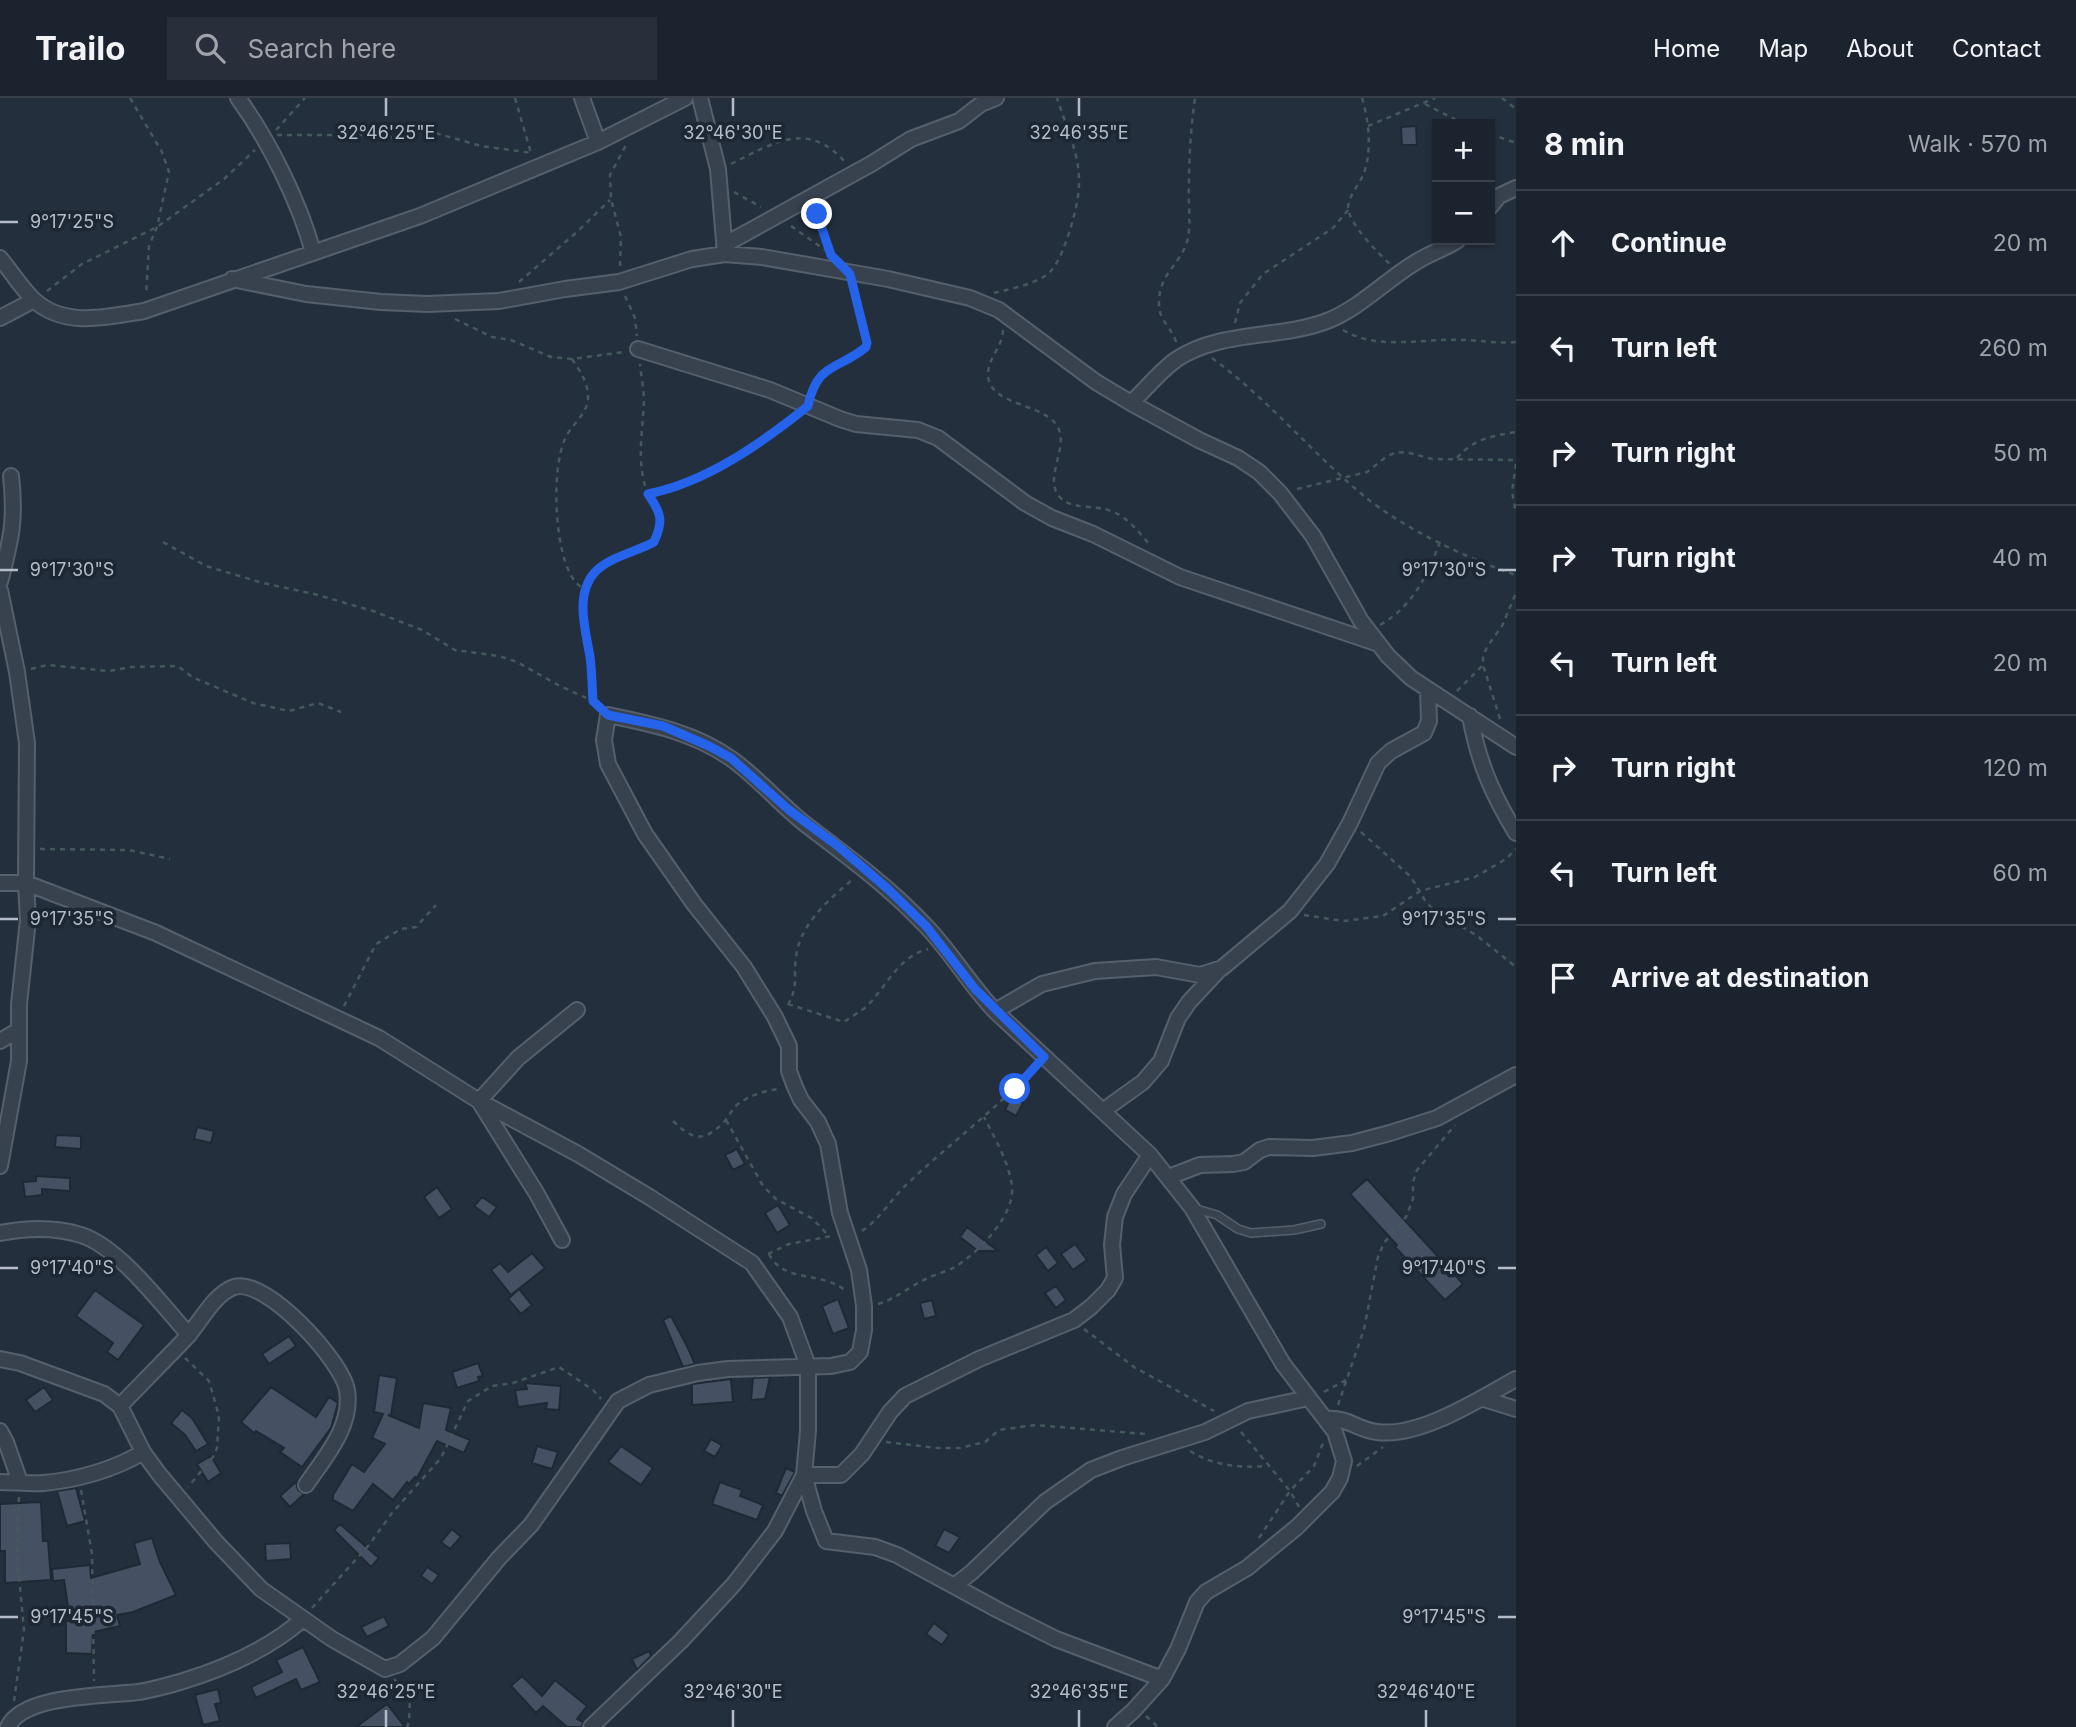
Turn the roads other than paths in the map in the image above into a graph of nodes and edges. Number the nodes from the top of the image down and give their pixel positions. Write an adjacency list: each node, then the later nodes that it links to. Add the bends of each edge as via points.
1 (238, 98): 11 (street, via 258,125 300,210)
2 (582, 98): 6 (street)
3 (685, 98): 6 (street)
4 (700, 98): 10 (street, via 718,169)
5 (996, 98): 10 (street, via 959,121 911,139)
6 (598, 142): 11 (street, via 420,216)
7 (1516, 188): 8 (street)
8 (1495, 201)
9 (1448, 245): 17 (street, via 1415,262 1329,321 1198,348 1176,360)
10 (724, 250): 13 (street, via 619,282 499,301 381,302 306,294); 17 (street, via 970,298 999,310)
11 (313, 252): 13 (street)
12 (0, 257): 14 (street)
13 (232, 279): 14 (street, via 144,311 111,317 71,318)
14 (34, 300): 15 (street)
15 (0, 318)
16 (638, 349): 21 (street, via 770,390 856,424 918,430 938,438 1017,498 1052,518 1180,578)
17 (1131, 403): 21 (street, via 1259,472 1313,536)
18 (11, 477): 19 (street, via 13,535)
19 (0, 582)
20 (0, 590): 27 (street, via 27,743)
21 (1372, 637): 22 (street)
22 (1428, 690): 23 (street); 28 (street, via 1429,721 1424,733 1378,763 1327,864 1290,911)
23 (1470, 716): 24 (street); 25 (street, via 1481,764)
24 (1510, 743)
25 (1516, 833)
26 (0, 883): 27 (street)
27 (26, 883): 31 (street, via 28,920); 34 (street, via 156,933 338,1018)
28 (1222, 968): 30 (street, via 1200,975 1156,967 1095,971 1042,984); 35 (street, via 1178,1018 1161,1061 1143,1083)
29 (577, 1010): 34 (street, via 518,1058)
30 (995, 1011): 35 (street); 45 (street, via 926,926 731,758 663,726 608,715 604,740 608,764 645,834 744,967 775,1017 789,1046 789,1071 795,1087 828,1144 841,1213 859,1270 864,1330 860,1352 850,1362)
31 (19, 1030): 32 (street); 37 (street, via 19,1061)
32 (0, 1041)
33 (1516, 1075): 38 (street, via 1437,1118 1390,1133 1352,1143 1269,1147 1244,1162 1200,1165)
34 (480, 1101): 42 (street); 45 (street, via 578,1154 752,1263 790,1317)
35 (1104, 1110): 36 (street)
36 (1150, 1155): 38 (street); 54 (street, via 1115,1217 1115,1278 1091,1307 1074,1320 905,1396 841,1475)
37 (0, 1166)
38 (1168, 1177): 39 (street)
39 (1192, 1208): 40 (lane, via 1251,1233); 47 (street, via 1283,1364)
40 (1321, 1224)
41 (0, 1233): 43 (street, via 29,1228 82,1235 115,1254)
42 (562, 1240)
43 (189, 1335): 49 (street); 57 (street, via 226,1290 239,1286 273,1298 329,1356 347,1388 345,1422)
44 (0, 1359): 49 (street, via 104,1394)
45 (808, 1366): 54 (street); 59 (street, via 698,1373 649,1385 618,1401 531,1525 433,1638 400,1664 385,1669)
46 (1516, 1379): 48 (street)
47 (1308, 1398): 51 (street); 58 (street, via 1248,1411 1205,1432 1091,1470 1063,1488)
48 (1484, 1399): 50 (street); 51 (street, via 1401,1432 1376,1432)
49 (120, 1406): 53 (street)
50 (1516, 1409)
51 (1329, 1418): 60 (street, via 1344,1461 1332,1492 1275,1547 1206,1592)
52 (0, 1431): 56 (street)
53 (143, 1452): 56 (street, via 127,1462 80,1476); 59 (street, via 261,1589)
54 (804, 1475): 58 (street, via 827,1541 875,1547); 62 (street, via 775,1531 734,1584)
55 (0, 1482): 56 (street)
56 (20, 1482)
57 (306, 1485)
58 (954, 1586): 60 (street, via 1056,1639)
59 (303, 1619): 61 (street, via 271,1643 220,1668 151,1690 46,1702)
60 (1162, 1679): 63 (street)
61 (9, 1725)
62 (591, 1727)
63 (1115, 1727)

